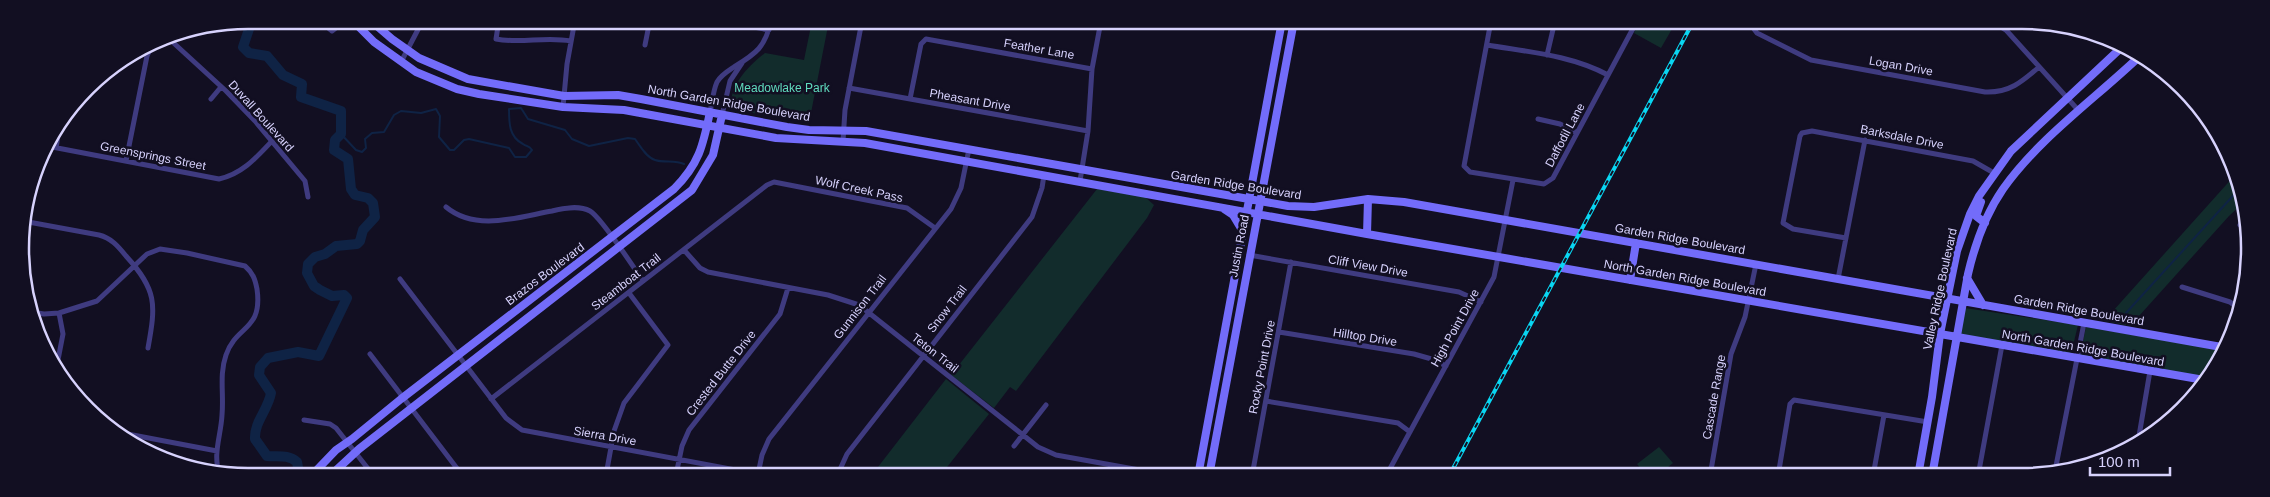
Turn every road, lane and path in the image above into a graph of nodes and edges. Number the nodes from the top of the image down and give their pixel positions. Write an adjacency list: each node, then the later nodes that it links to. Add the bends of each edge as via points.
1 (361, 29): 28 (main road, North Garden Ridge Boulevard)
2 (381, 29): 22 (main road, North Garden Ridge Boulevard)
3 (418, 29): 22 (street)
4 (498, 29): 19 (street, via 496,39 515,42 556,38)
5 (573, 29): 19 (street)
6 (648, 29): 20 (street)
7 (764, 29): 17 (street)
8 (860, 29): 35 (street)
9 (1100, 29): 30 (street)
10 (1281, 29): 32 (main road, Justin Road)
11 (1293, 29): 33 (main road, Justin Road)
12 (1490, 29): 21 (street)
13 (1553, 29): 25 (street)
14 (1633, 29): 31 (street, Daffodil Lane)
15 (1754, 29): 29 (street, Logan Drive, via 1811,60 1985,92 2013,88)
16 (2004, 29): 29 (street)
17 (769, 30): 27 (street, Brazos Boulevard, via 762,46)
18 (172, 42): 34 (street, Duvall Boulevard)
19 (571, 42): 36 (street)
20 (645, 45)
21 (1487, 45): 25 (street); 62 (street, Daffodil Lane, via 1464,166 1466,170)
22 (407, 50): 28 (street); 36 (main road, North Garden Ridge Boulevard, via 468,79)
23 (2118, 51): 37 (main road, Valley Ridge Boulevard)
24 (149, 52): 57 (street)
25 (1547, 55): 31 (street, via 1590,65)
26 (2135, 60): 41 (main road, Valley Ridge Boulevard)
27 (744, 61): 42 (street, Brazos Boulevard, via 727,71 717,82); 43 (street, Brazos Boulevard, via 730,81)
28 (401, 62): 40 (main road, North Garden Ridge Boulevard, via 457,89)
29 (2039, 67): 37 (street)
30 (1092, 69): 39 (street, Feather Lane, via 926,39 921,44); 48 (street)
31 (1608, 74): 49 (street, Daffodil Lane)
32 (1270, 86): 33 (main road); 69 (main road, Justin Road)
33 (1282, 86): 71 (main road, Justin Road)
34 (221, 87): 38 (street); 52 (street, Duvall Boulevard)
35 (848, 88): 39 (street, Pheasant Drive); 47 (street)
36 (564, 96): 40 (street); 42 (main road, North Garden Ridge Boulevard, via 618,95)
37 (2066, 98): 41 (street); 59 (main road, Valley Ridge Boulevard, via 2019,143)
38 (211, 99)
39 (910, 99): 48 (street, Pheasant Drive)
40 (563, 107): 45 (main road, North Garden Ridge Boulevard, via 624,110)
41 (2080, 111): 78 (main road, Valley Ridge Boulevard, via 2026,160 2003,190)
42 (710, 112): 43 (main road, North Garden Ridge Boulevard); 45 (main road, Brazos Boulevard)
43 (722, 115): 46 (main road, Brazos Boulevard); 47 (main road, North Garden Ridge Boulevard, via 802,129)
44 (1538, 119): 49 (street, via 1560,124)
45 (707, 125): 46 (main road, Garden Ridge Boulevard); 82 (main road, Brazos Boulevard, via 699,156 690,173)
46 (719, 127): 53 (main road, Garden Ridge Boulevard, via 776,138); 85 (main road, Brazos Boulevard, via 713,155 692,190)
47 (844, 129): 53 (street); 55 (main road, North Garden Ridge Boulevard)
48 (1088, 132): 58 (street)
49 (1577, 133): 62 (street, Daffodil Lane, via 1549,182 1539,184)
50 (57, 140): 54 (street)
51 (1865, 140): 59 (street, Barksdale Drive, via 1973,162); 83 (street); 83 (street, Barksdale Drive, via 1812,131 1800,136 1784,224 1793,229)
52 (272, 141): 57 (street, Greensprings Street, via 255,160 219,179); 68 (street, Duvall Boulevard, via 305,181)
53 (843, 141): 56 (main road, Garden Ridge Boulevard)
54 (56, 148): 57 (street, Greensprings Street)
55 (969, 149): 56 (street, Gunnison Trail); 58 (main road, North Garden Ridge Boulevard)
56 (966, 161): 60 (main road, Garden Ridge Boulevard); 79 (street, Gunnison Trail, via 951,209)
57 (126, 162)
58 (1082, 169): 61 (main road, North Garden Ridge Boulevard); 63 (street)
59 (1994, 173): 65 (main road, Valley Ridge Boulevard)
60 (1044, 175): 63 (main road, Garden Ridge Boulevard); 120 (street, Snow Trail, via 1032,217)
61 (1132, 179): 66 (main road); 69 (main road, Garden Ridge Boulevard)
62 (1514, 180): 76 (street, High Point Drive)
63 (1080, 181): 66 (main road, Garden Ridge Boulevard)
64 (774, 182): 79 (street, Wolf Creek Pass, via 907,208); 86 (street, Steamboat Trail)
65 (1987, 184): 78 (main road, via 1976,213 1978,219); 100 (main road, Valley Ridge Boulevard, via 1965,224)
66 (1134, 190): 67 (main road, Garden Ridge Boulevard)
67 (1161, 195): 72 (main road, North Garden Ridge Boulevard)
68 (308, 197)
69 (1248, 199): 71 (main road, Garden Ridge Boulevard); 74 (main road, Justin Road)
70 (1368, 199): 71 (main road, Garden Ridge Boulevard, via 1305,208); 76 (main road, Garden Ridge Boulevard); 81 (main road)
71 (1259, 202): 75 (main road, Justin Road)
72 (1215, 206): 74 (main road, North Garden Ridge Boulevard); 80 (main road, via 1233,215)
73 (446, 207): 82 (street, via 458,215 490,222 566,208 585,209 594,214)
74 (1246, 212): 75 (main road, North Garden Ridge Boulevard); 80 (main road, Justin Road)
75 (1257, 214): 81 (main road, North Garden Ridge Boulevard); 87 (main road, Justin Road)
76 (1506, 220): 84 (main road, Garden Ridge Boulevard); 88 (street, High Point Drive)
77 (31, 222): 91 (street, via 106,237)
78 (1985, 222): 92 (main road, Valley Ridge Boulevard)
79 (934, 228): 109 (street, Gunnison Trail)
80 (1242, 232): 128 (main road, Justin Road)
81 (1367, 234): 88 (main road, North Garden Ridge Boulevard)
82 (612, 238): 85 (street); 106 (main road, Brazos Boulevard)
83 (1846, 238): 94 (street)
84 (1636, 243): 90 (main road, Garden Ridge Boulevard); 95 (main road)
85 (618, 248): 96 (street); 111 (main road, Brazos Boulevard)
86 (684, 250): 96 (street, Steamboat Trail); 98 (street, Teton Trail, via 708,272)
87 (1249, 255): 89 (street, Cliff View Drive); 130 (main road, Justin Road)
88 (1499, 257): 95 (main road, North Garden Ridge Boulevard); 103 (street, High Point Drive, via 1494,277)
89 (1291, 262): 103 (street, Cliff View Drive, via 1459,292); 112 (street, Rocky Point Drive)
90 (1756, 264): 94 (main road, Garden Ridge Boulevard); 101 (street, Cascade Range)
91 (135, 265): 108 (street, via 97,301); 117 (street, via 152,295); 145 (street, via 156,250 173,250 241,264 254,276 257,313 229,348 224,364)
92 (1967, 278): 102 (main road, Valley Ridge Boulevard); 104 (main road)
93 (400, 279): 119 (street, Sierra Drive)
94 (1838, 279): 100 (main road, Garden Ridge Boulevard)
95 (1630, 280): 101 (main road, North Garden Ridge Boulevard)
96 (643, 281): 99 (street, Steamboat Trail)
97 (2182, 287): 105 (street)
98 (788, 288): 109 (street, Teton Trail, via 844,298); 147 (street, Crested Butte Drive, via 780,314 689,430)
99 (629, 293): 129 (street, Steamboat Trail); 144 (street, via 668,345 624,404)
100 (1947, 298): 102 (main road, Garden Ridge Boulevard); 113 (main road, Valley Ridge Boulevard)
101 (1749, 301): 113 (main road, North Garden Ridge Boulevard); 164 (street, Cascade Range, via 1731,354)
102 (1963, 301): 104 (main road, Garden Ridge Boulevard); 114 (main road, Valley Ridge Boulevard)
103 (1481, 302): 124 (street, High Point Drive)
104 (1984, 305): 110 (main road, Garden Ridge Boulevard)
105 (2234, 305)
106 (513, 312): 111 (main road); 119 (main road, Brazos Boulevard)
107 (38, 313): 108 (street)
108 (59, 313): 122 (street, via 62,334)
109 (869, 313): 120 (street, Teton Trail); 157 (street, Gunnison Trail, via 769,439)
110 (2084, 322): 116 (main road, Garden Ridge Boulevard); 121 (street)
111 (522, 324): 123 (main road, Brazos Boulevard)
112 (1279, 332): 124 (street, Hilltop Drive, via 1414,354); 131 (street, Rocky Point Drive)
113 (1940, 334): 114 (main road, North Garden Ridge Boulevard); 136 (main road, Valley Ridge Boulevard)
114 (1957, 337): 115 (main road, North Garden Ridge Boulevard); 137 (main road, Valley Ridge Boulevard)
115 (2002, 345): 121 (main road, North Garden Ridge Boulevard); 169 (street)
116 (2219, 346)
117 (148, 348)
118 (370, 354): 127 (street)
119 (459, 355): 123 (street, Sierra Drive); 127 (main road, Brazos Boulevard)
120 (923, 356): 141 (street, Teton Trail); 158 (street, Snow Trail, via 847,454)
121 (2076, 357): 125 (main road, North Garden Ridge Boulevard); 149 (street)
122 (58, 358)
123 (467, 366): 129 (street, Sierra Drive); 133 (main road, Brazos Boulevard)
124 (1446, 366): 138 (street, High Point Drive)
125 (2150, 371): 126 (main road, North Garden Ridge Boulevard); 139 (street)
126 (2198, 379)
127 (402, 397): 133 (street); 142 (main road, Brazos Boulevard)
128 (1211, 398): 130 (main road); 160 (main road, Justin Road)
129 (491, 399): 144 (street, Sierra Drive, via 506,418 522,430)
130 (1222, 400): 161 (main road, Justin Road)
131 (1266, 401): 138 (street, via 1398,423); 162 (street, Rocky Point Drive)
132 (1046, 405): 141 (street)
133 (412, 409): 146 (main road, Brazos Boulevard); 153 (street)
134 (1884, 416): 136 (street); 165 (street, via 1794,400 1790,404); 166 (street)
135 (304, 420): 142 (street, via 330,424)
136 (1928, 422): 137 (main road); 167 (main road, Valley Ridge Boulevard)
137 (1941, 424): 168 (main road, Valley Ridge Boulevard)
138 (1410, 432): 163 (street, High Point Drive)
139 (2139, 434)
140 (132, 435): 145 (street)
141 (1023, 435): 143 (street); 159 (street, Teton Trail, via 1038,447 1056,454)
142 (347, 442): 146 (street); 150 (main road, Brazos Boulevard)
143 (1014, 446)
144 (611, 447): 147 (street, Sierra Drive); 154 (street)
145 (217, 451): 148 (street)
146 (355, 452): 151 (main road, Brazos Boulevard); 152 (street)
147 (679, 460): 155 (street, Crested Butte Drive); 156 (street, Sierra Drive)
148 (216, 465)
149 (2057, 465)
150 (318, 468)
151 (338, 468)
152 (368, 468)
153 (457, 468)
154 (607, 468)
155 (677, 468)
156 (724, 468)
157 (759, 468)
158 (841, 468)
159 (1131, 468)
160 (1199, 468)
161 (1210, 468)
162 (1253, 468)
163 (1390, 468)
164 (1711, 468)
165 (1779, 468)
166 (1874, 468)
167 (1919, 468)
168 (1933, 468)
169 (1979, 468)

